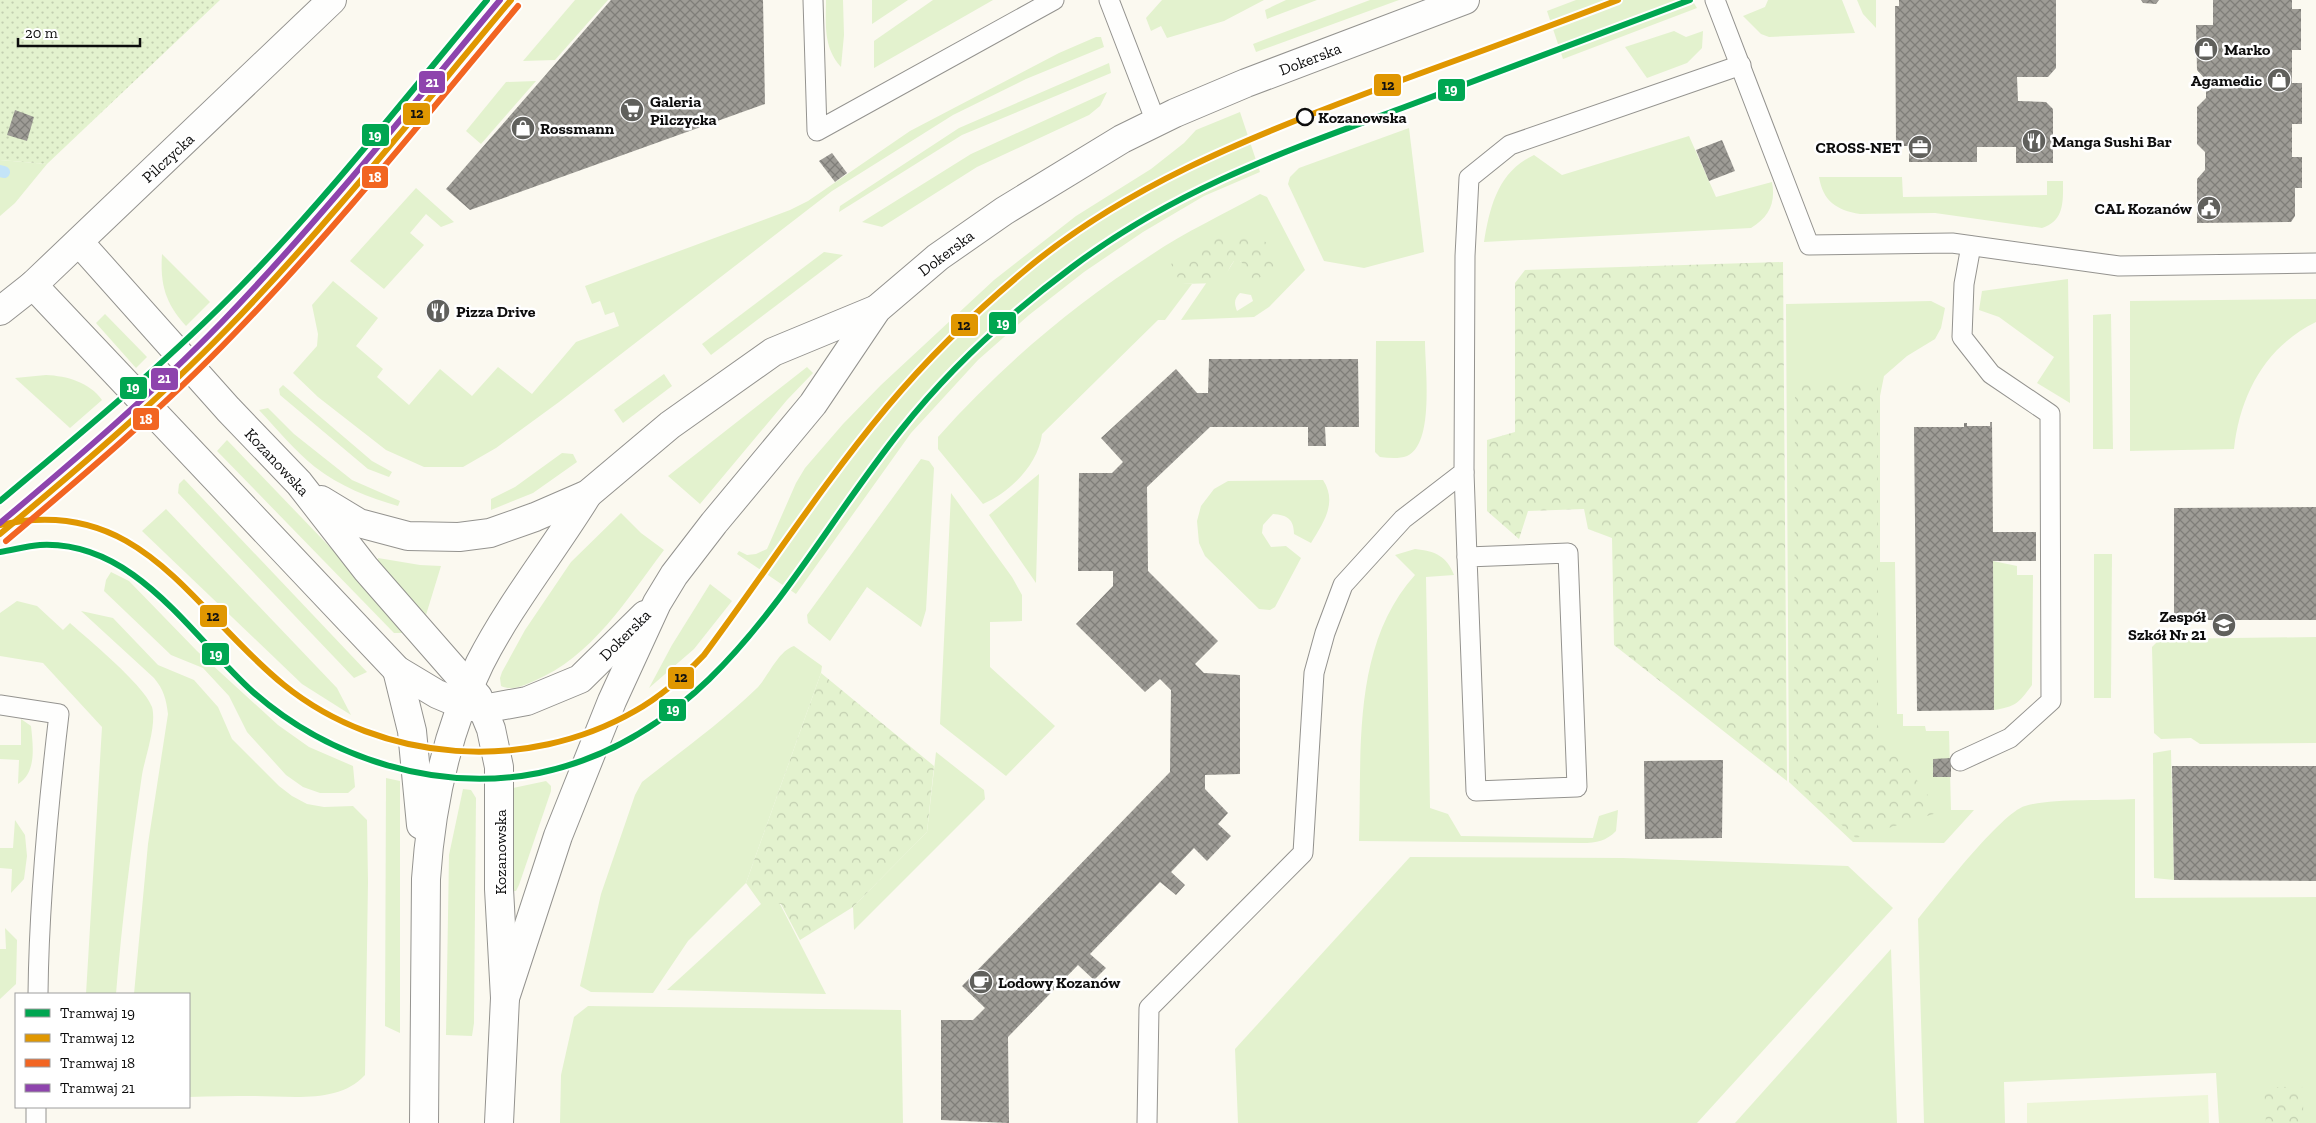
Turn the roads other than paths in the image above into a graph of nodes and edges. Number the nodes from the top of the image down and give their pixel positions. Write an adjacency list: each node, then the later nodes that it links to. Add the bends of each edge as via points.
1 (332, 0): 9 (street, Pilczycka)
2 (813, 0): 3 (lane, via 817,131)
3 (1054, 0)
4 (1109, 0): 8 (lane)
5 (1465, 0): 8 (street, Dokerska)
6 (1715, 0): 7 (lane)
7 (1741, 65): 10 (lane, via 1809,245 1952,243); 15 (lane, via 1510,144 1469,178 1465,256)
8 (1156, 122): 13 (street, Dokerska, via 1122,139 989,221 938,257)
9 (79, 242): 12 (street, Pilczycka); 16 (street, Kozanowska, via 228,409)
10 (1971, 246): 11 (lane, via 2119,266); 23 (lane, via 1964,284 1962,337 1991,374 2050,414 2051,701 2010,738)
11 (2316, 263)
12 (33, 285): 14 (street, Pilczycka); 20 (street)
13 (877, 309): 17 (street, Dokerska, via 773,352 670,425); 19 (street, Dokerska, via 813,404 714,523)
14 (0, 311)
15 (1464, 472): 18 (lane); 32 (lane, via 1403,520 1343,585 1314,673 1303,853 1149,1008)
16 (299, 483): 17 (street, Dokerska, via 359,523 401,535 422,537 490,533); 21 (street, Kozanowska)
17 (588, 494): 21 (street, Dokerska, via 483,658)
18 (1467, 557): 18 (lane, via 1476,791 1577,787 1568,553)
19 (657, 603): 21 (street, Dokerska, via 580,680 527,701); 24 (street, Dokerska, via 612,700)
20 (397, 670): 21 (street, via 437,694); 25 (street, via 414,746)
21 (472, 700): 25 (street, via 450,742 438,786 428,839); 27 (street, Kozanowska, via 491,729 499,767 499,889)
22 (0, 705): 26 (lane, via 59,714 39,912)
23 (1960, 761)
24 (586, 768): 27 (street, Kozanowska, via 558,836)
25 (426, 879): 30 (street)
26 (38, 993)
27 (505, 998): 31 (street, Kozanowska)
28 (36, 1108): 29 (lane)
29 (36, 1123)
30 (424, 1123)
31 (499, 1123)
32 (1147, 1123)

